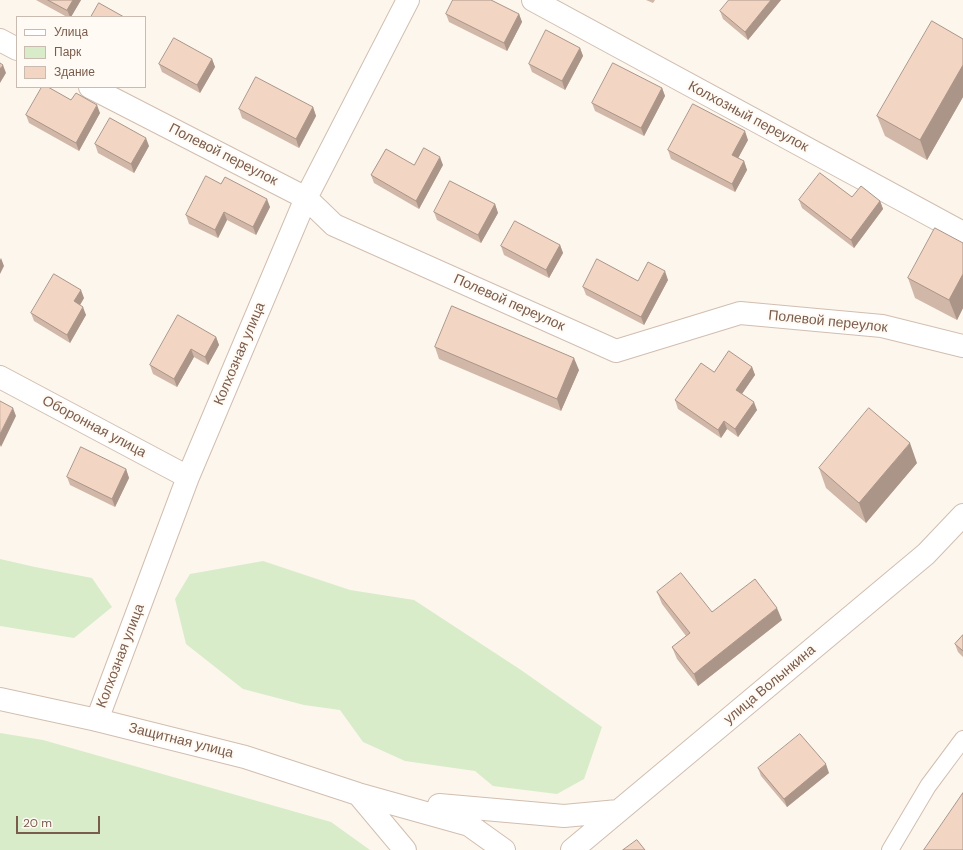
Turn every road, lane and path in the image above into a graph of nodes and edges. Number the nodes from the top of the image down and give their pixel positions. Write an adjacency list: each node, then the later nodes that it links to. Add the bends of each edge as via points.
1 (408, 0): 6 (street, Колхозная улица)
2 (533, 0): 7 (street, Колхозный переулок)
3 (0, 40): 4 (street)
4 (16, 48)
5 (92, 88): 6 (street, Полевой переулок)
6 (306, 198): 8 (street, Полевой переулок, via 334,225 616,351 740,313 882,326); 10 (street, Колхозная улица)
7 (963, 233)
8 (963, 346)
9 (0, 377): 10 (street, Оборонная улица)
10 (188, 477): 13 (street, Колхозная улица)
11 (963, 515): 16 (street, улица Волынкина, via 926,554)
12 (0, 699): 13 (street, Защитная улица)
13 (97, 720): 15 (street, Защитная улица, via 245,757)
14 (963, 739): 20 (lane, via 928,786)
15 (358, 794): 16 (street, via 452,807 564,816); 17 (street); 18 (street, via 469,825)
16 (618, 810): 19 (street, улица Волынкина)
17 (405, 850)
18 (504, 850)
19 (572, 850)
20 (890, 850)

